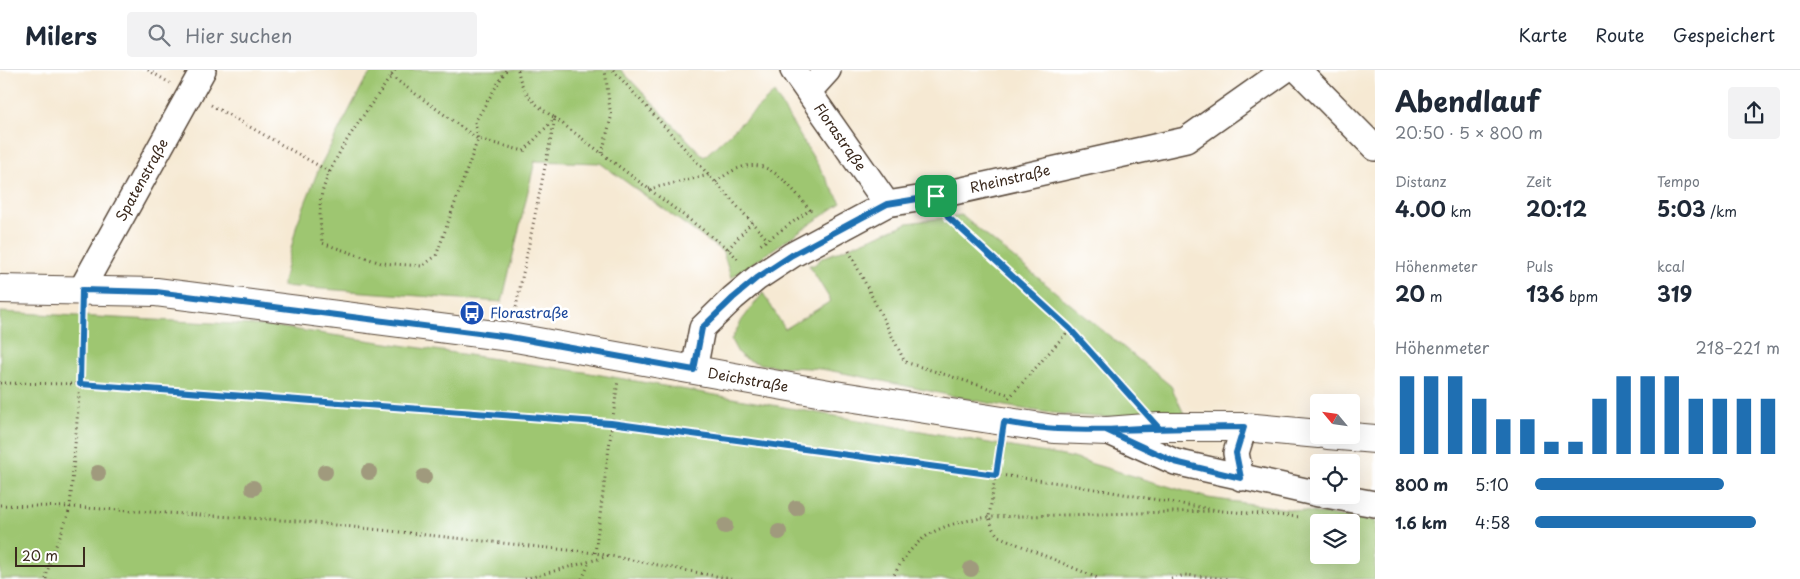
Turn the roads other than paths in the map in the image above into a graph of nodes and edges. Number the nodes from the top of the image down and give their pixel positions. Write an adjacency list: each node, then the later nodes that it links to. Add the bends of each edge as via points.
1 (203, 70): 10 (street, Spatenstraße)
2 (793, 70): 6 (street, Florastraße)
3 (828, 70): 6 (street)
4 (1284, 70): 8 (street, Rheinstraße, via 1186,140)
5 (1298, 70): 7 (street)
6 (809, 91): 8 (street, Florastraße)
7 (1375, 148)
8 (887, 204): 11 (street, Rheinstraße, via 792,255 748,265 733,298 702,328)
9 (0, 289): 10 (street, Deichstraße)
10 (82, 290): 11 (street, Deichstraße, via 156,292 510,337)
11 (694, 370): 13 (street, Deichstraße, via 1004,422 1054,429)
12 (1244, 427): 13 (street, Deichstraße); 14 (street, Deichstraße); 17 (street, via 1236,453)
13 (1106, 430): 17 (street, via 1175,462)
14 (1310, 433)
15 (1360, 438): 16 (street)
16 (1375, 440)
17 (1241, 478): 18 (street)
18 (1310, 492)
19 (1360, 501): 20 (street)
20 (1375, 504)

